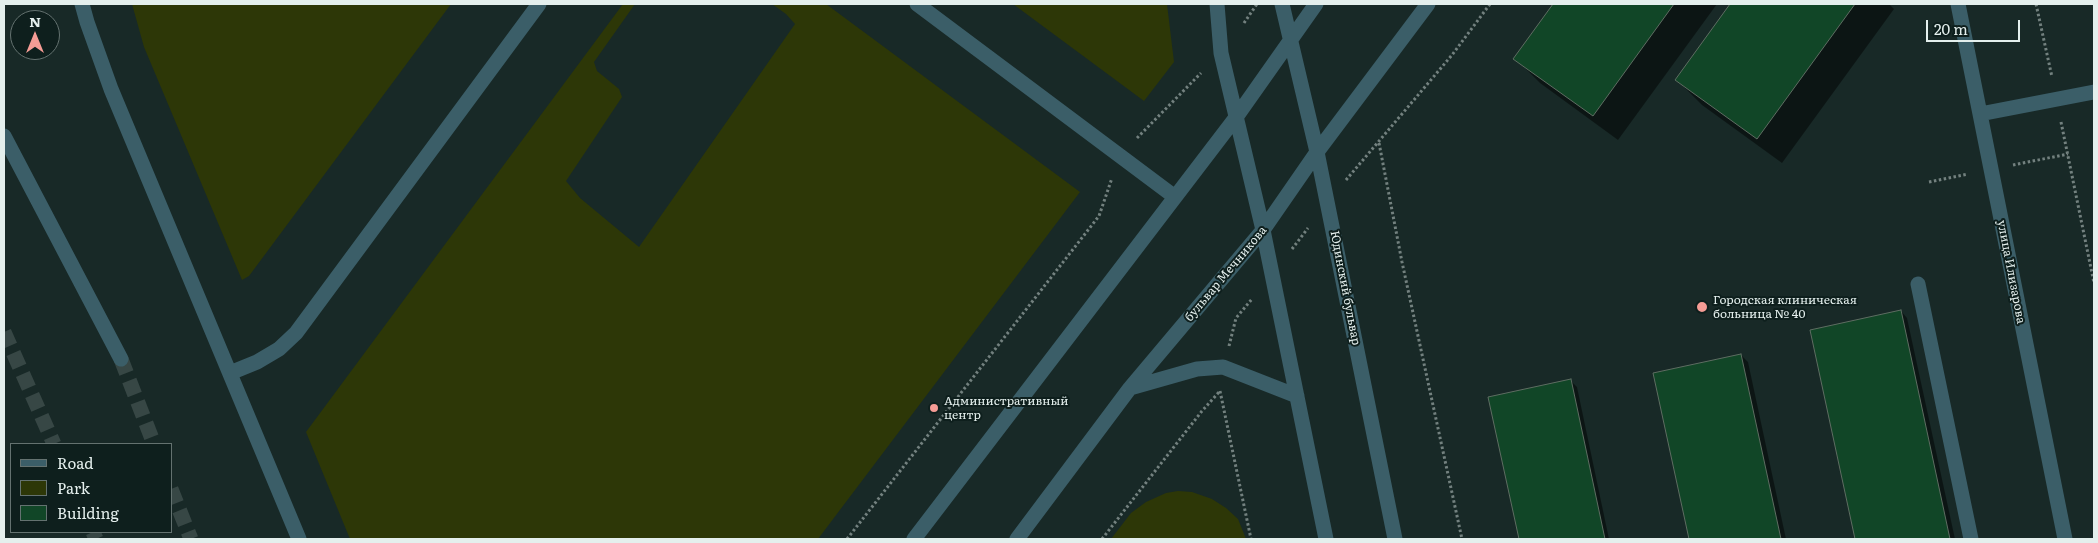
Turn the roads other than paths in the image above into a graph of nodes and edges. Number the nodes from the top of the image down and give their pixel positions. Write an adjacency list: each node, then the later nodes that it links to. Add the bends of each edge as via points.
1 (82, 4): 19 (street, via 111,89)
2 (539, 4): 19 (street, via 296,333 264,358)
3 (917, 4): 15 (street)
4 (1217, 4): 12 (street, via 1221,53)
5 (1282, 4): 9 (street, Юдинский бульвар)
6 (1316, 4): 9 (street)
7 (1428, 4): 14 (street, бульвар Мечникова)
8 (1958, 4): 11 (street, улица Илизарова)
9 (1290, 39): 12 (street); 14 (street, Юдинский бульвар)
10 (2094, 92): 11 (street)
11 (1980, 114): 28 (street, улица Илизарова)
12 (1237, 116): 15 (street); 16 (street)
13 (4, 136): 18 (street)
14 (1317, 152): 16 (street, бульвар Мечникова); 26 (street, Юдинский бульвар)
15 (1175, 197): 23 (street)
16 (1263, 230): 20 (street, бульвар Мечникова); 21 (street)
17 (1918, 284): 27 (street)
18 (120, 360)
19 (230, 373): 22 (street)
20 (1130, 388): 21 (street, via 1197,369 1223,367); 24 (street, бульвар Мечникова)
21 (1297, 396): 25 (street)
22 (298, 539)
23 (914, 539)
24 (1016, 539)
25 (1326, 539)
26 (1395, 539)
27 (1971, 539)
28 (2065, 539)

